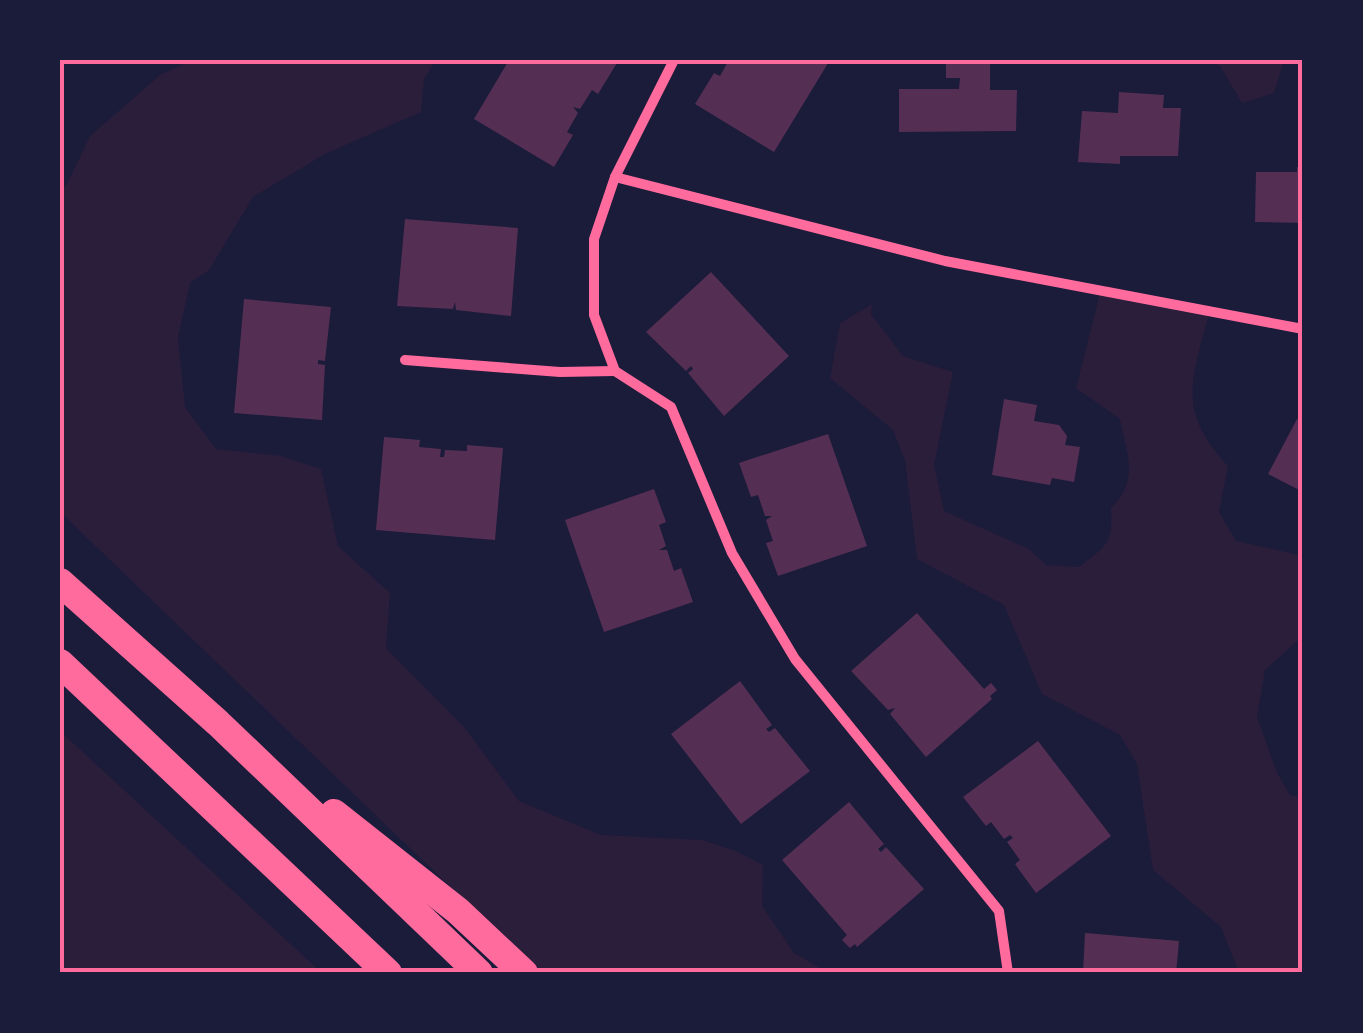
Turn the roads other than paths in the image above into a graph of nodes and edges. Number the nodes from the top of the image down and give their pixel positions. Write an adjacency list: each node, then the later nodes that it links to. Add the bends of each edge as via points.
1 (674, 60): 2 (street)
2 (615, 177): 3 (street, via 946,261); 5 (street, via 594,239 594,315)
3 (1303, 329)
4 (405, 360): 5 (street)
5 (615, 372): 12 (street, via 672,408 732,553 795,659 999,912)
6 (60, 582): 8 (highway)
7 (60, 663): 9 (highway)
8 (218, 723): 10 (highway); 11 (highway, via 458,911)
9 (388, 973)
10 (480, 973)
11 (524, 973)
12 (1008, 973)

